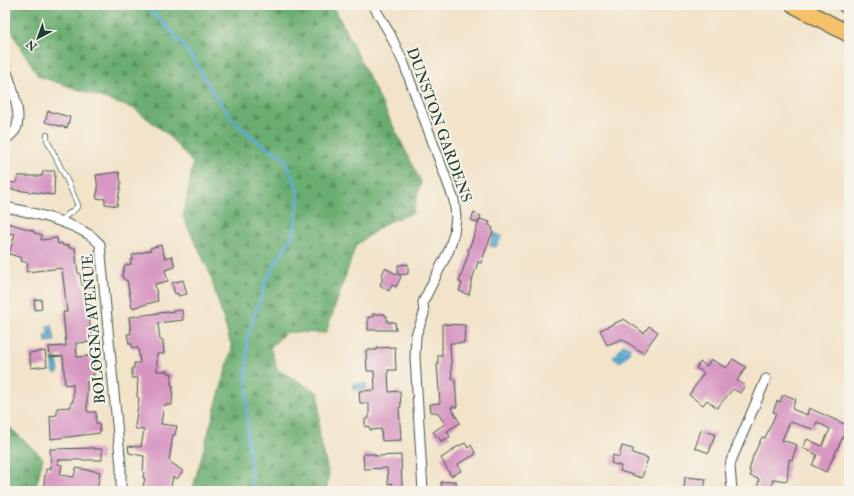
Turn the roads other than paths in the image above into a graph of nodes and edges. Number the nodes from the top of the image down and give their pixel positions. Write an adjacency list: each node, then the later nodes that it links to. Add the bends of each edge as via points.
1 (373, 5): 13 (street, DUNSTON GARDENS, via 404,64 454,200 456,217 449,250 423,302 424,314 416,335 415,358)
2 (794, 5): 5 (highway)
3 (846, 5): 4 (highway)
4 (849, 7)
5 (849, 34)
6 (5, 67): 8 (street, via 18,118 16,129)
7 (47, 135): 10 (lane, via 47,140 78,205)
8 (5, 140)
9 (5, 207): 10 (street, BOLOGNA AVENUE)
10 (61, 223): 12 (street, BOLOGNA AVENUE, via 90,234 100,244 121,467)
11 (766, 379): 14 (street, via 731,461)
12 (121, 491)
13 (423, 491)
14 (732, 491)

